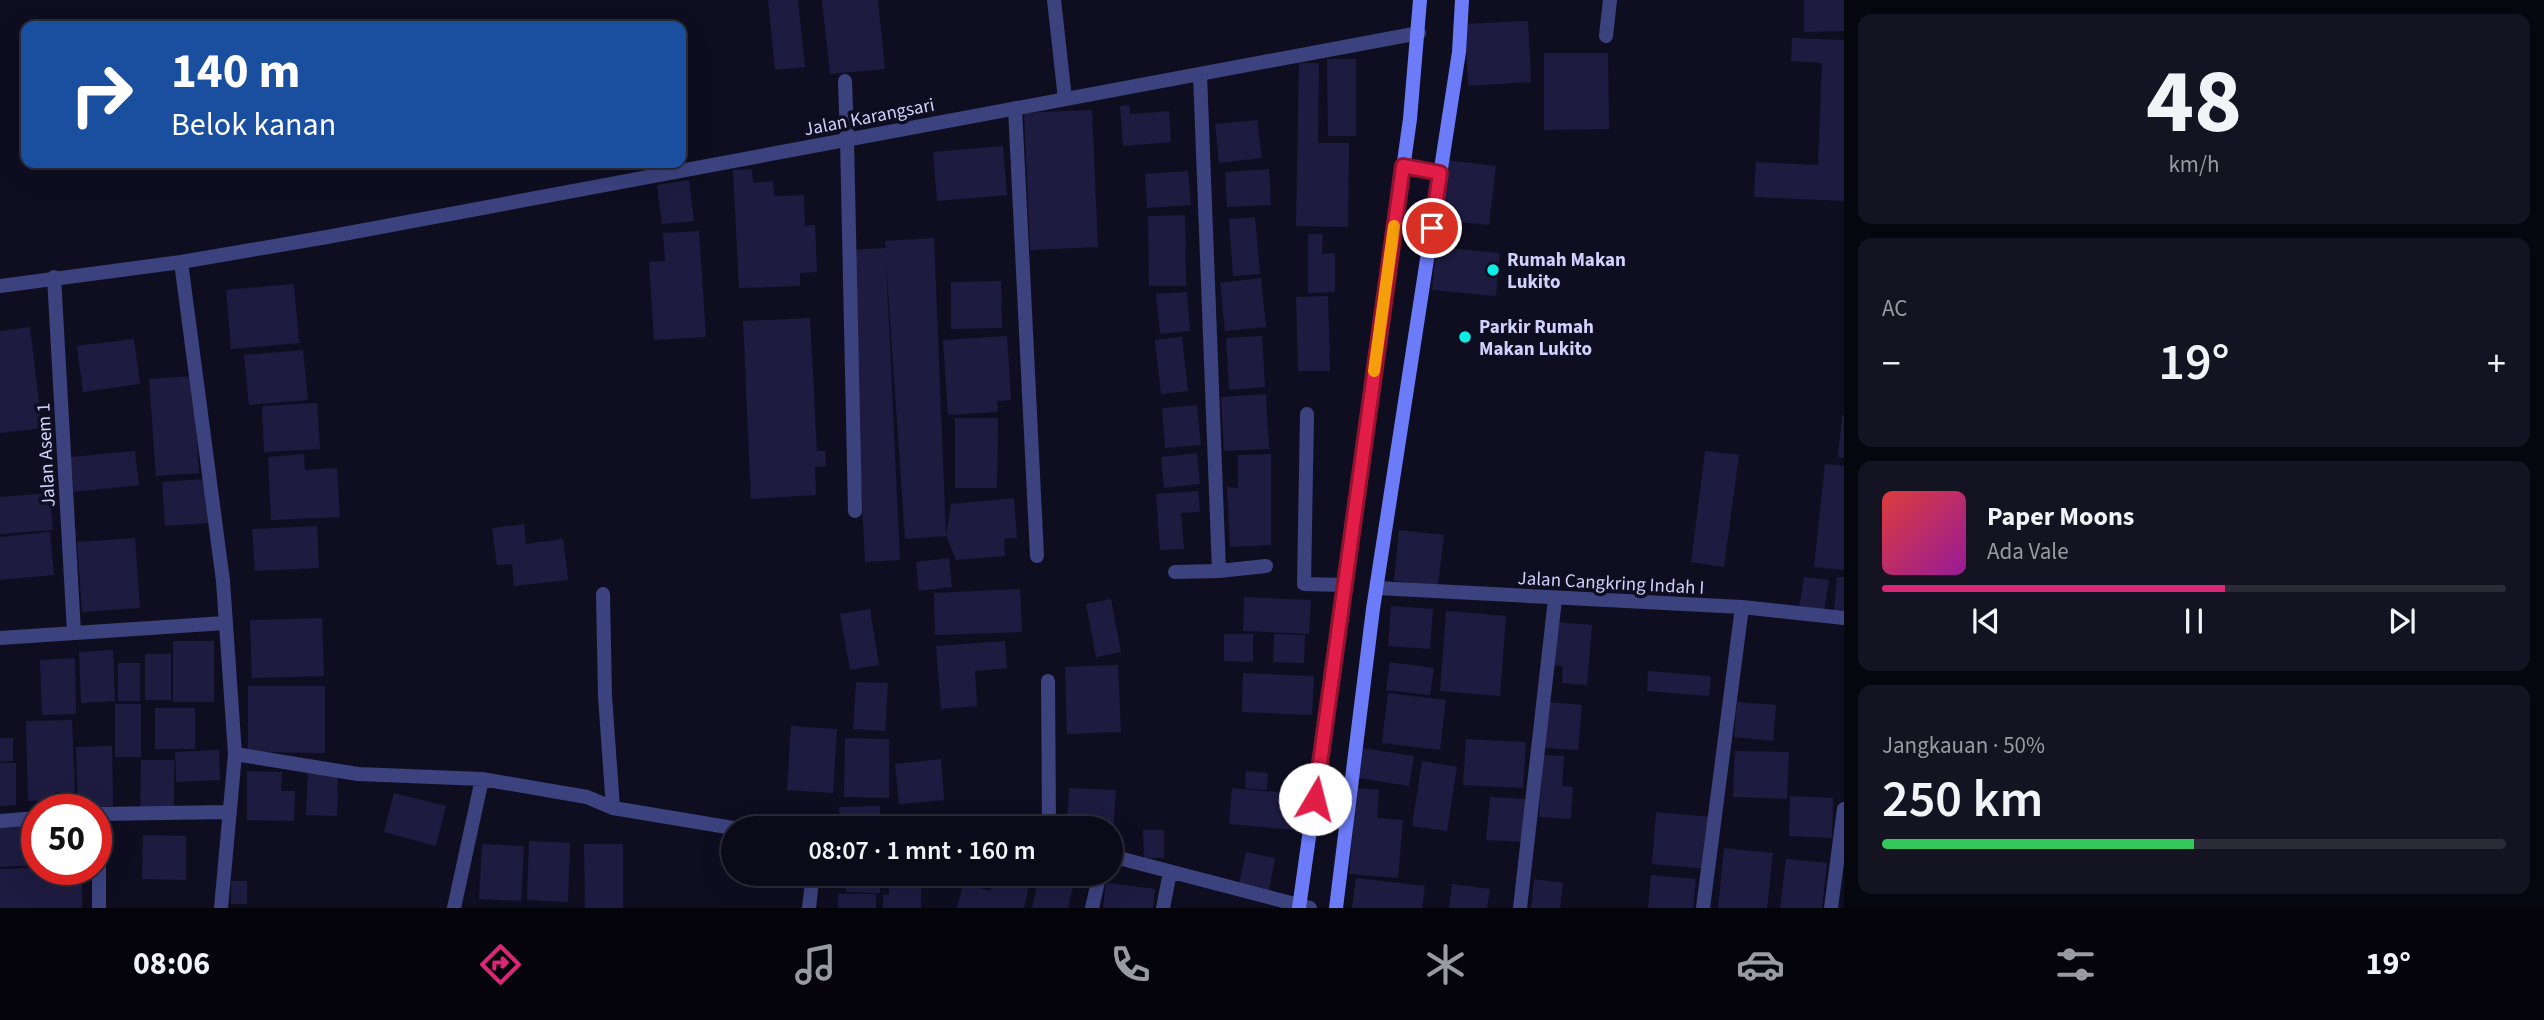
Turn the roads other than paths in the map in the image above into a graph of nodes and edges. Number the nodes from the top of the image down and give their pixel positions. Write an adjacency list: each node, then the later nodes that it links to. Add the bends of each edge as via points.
1 (1054, 0): 9 (street)
2 (1420, 0): 5 (main road)
3 (1462, 0): 13 (main road, via 1459,52)
4 (1610, 0): 6 (street)
5 (1419, 33): 7 (street, Jalan Karangsari); 12 (main road)
6 (1606, 36)
7 (1200, 74): 9 (street, Jalan Karangsari); 21 (street)
8 (845, 81): 11 (street)
9 (1065, 99): 10 (street, Jalan Karangsari)
10 (1015, 108): 11 (street, Jalan Karangsari); 19 (street)
11 (847, 140): 14 (street, Jalan Karangsari); 18 (street)
12 (1403, 166): 13 (main road); 23 (main road)
13 (1440, 173): 24 (main road)
14 (181, 262): 15 (street, Jalan Karangsari); 29 (street)
15 (54, 277): 16 (street, Jalan Karangsari); 30 (street, Jalan Asem 1)
16 (0, 286)
17 (1307, 414): 23 (street, via 1304,584)
18 (855, 511)
19 (1037, 556)
20 (1265, 566): 21 (street)
21 (1219, 571): 22 (street)
22 (1175, 572)
23 (1344, 585): 48 (main road)
24 (1377, 588): 26 (street, Jalan Cangkring Indah I); 55 (main road)
25 (603, 594): 35 (street)
26 (1555, 599): 27 (street, Jalan Cangkring Indah I); 56 (street)
27 (1742, 607): 28 (street, Jalan Cangkring Indah I); 57 (street)
28 (1844, 618)
29 (225, 623): 30 (street); 33 (street)
30 (74, 632): 31 (street)
31 (0, 638)
32 (1048, 681): 39 (street)
33 (235, 754): 34 (street, via 358,774); 37 (street)
34 (482, 779): 35 (street, via 587,797); 51 (street)
35 (613, 808): 42 (street)
36 (1844, 809): 58 (street)
37 (230, 812): 38 (street); 50 (street)
38 (112, 814)
39 (1049, 816)
40 (21, 819): 41 (street)
41 (0, 821)
42 (721, 826)
43 (1123, 859): 44 (street)
44 (1170, 872): 48 (street); 54 (street)
45 (99, 885): 49 (street)
46 (812, 886): 52 (street)
47 (1097, 886): 53 (street)
48 (1303, 907)
49 (99, 908)
50 (221, 908)
51 (454, 908)
52 (809, 908)
53 (1092, 908)
54 (1163, 908)
55 (1336, 908)
56 (1520, 908)
57 (1703, 908)
58 (1831, 908)

